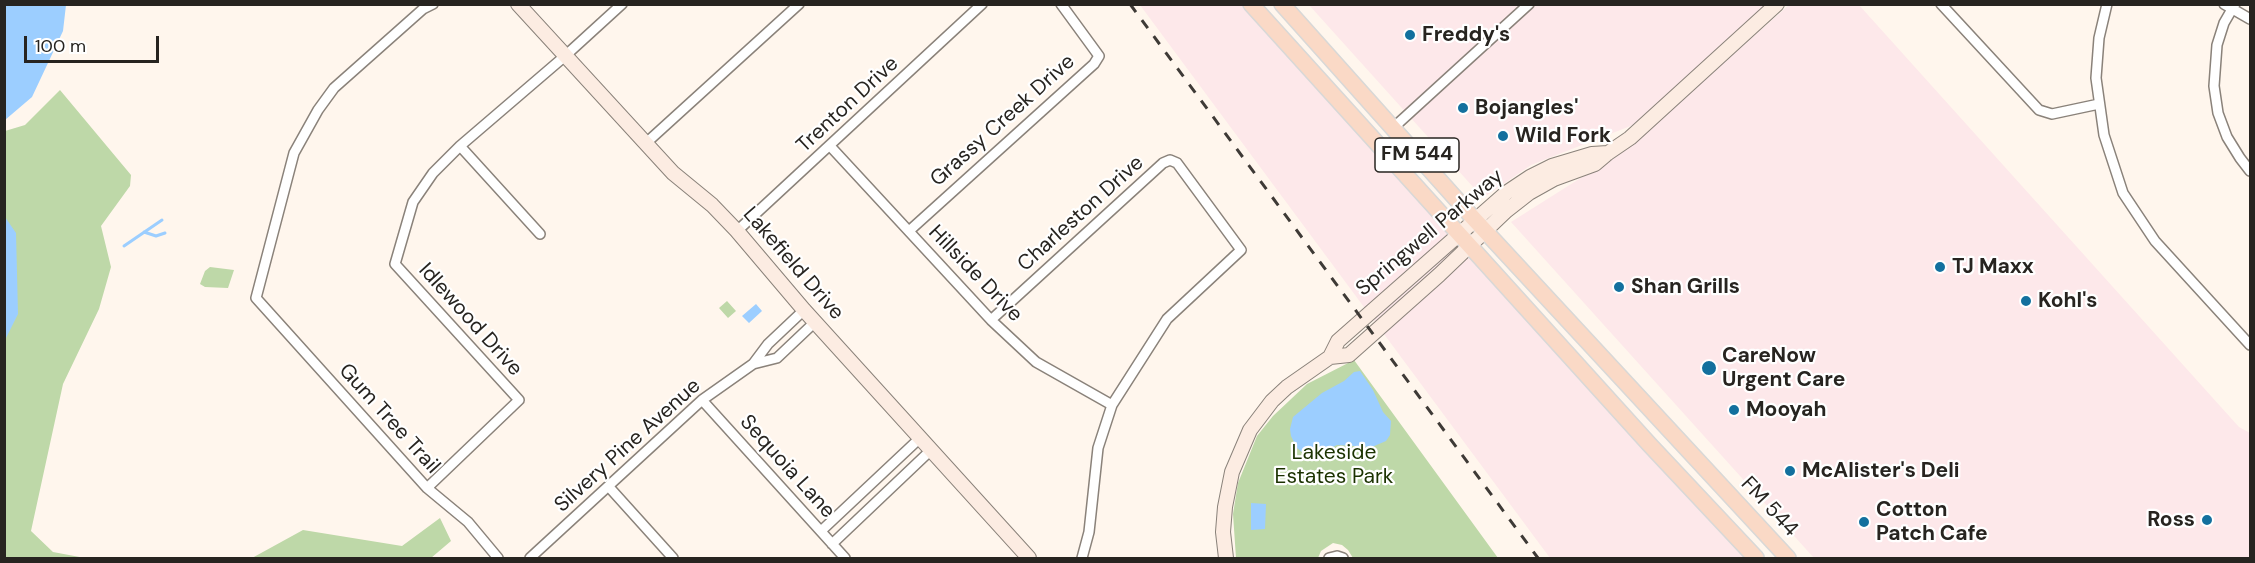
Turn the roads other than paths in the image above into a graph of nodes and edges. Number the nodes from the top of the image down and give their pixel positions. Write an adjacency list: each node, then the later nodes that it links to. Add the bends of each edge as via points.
1 (433, 4): 45 (street, Gum Tree Trail, via 334,88 318,110 294,153 256,298)
2 (518, 4): 17 (street, Lakefield Drive)
3 (622, 4): 17 (street)
4 (799, 4): 20 (street)
5 (982, 4): 22 (street, Trenton Drive)
6 (1061, 4): 26 (street, Grassy Creek Drive, via 1100,56)
7 (1251, 4): 16 (main road, FM 544 / FM 544)
8 (1282, 4): 15 (main road, FM 544 / FM 544)
9 (1529, 4): 19 (street)
10 (1777, 4): 24 (street, Springwell Parkway, via 1630,138 1608,153 1552,166 1530,177 1506,193)
11 (1941, 4): 18 (street, via 2039,110 2052,114)
12 (2107, 4): 18 (street, via 2097,60)
13 (2230, 6): 14 (street); 23 (street, via 2217,45 2214,86 2227,137)
14 (2250, 19)
15 (1311, 37): 16 (main road); 19 (main road, FM 544 / FM 544)
16 (1294, 53): 28 (main road, FM 544 / FM 544)
17 (565, 56): 20 (street, Lakefield Drive); 21 (street)
18 (2099, 104): 35 (street, via 2109,156 2132,210 2155,241)
19 (1393, 128): 24 (main road, FM 544 / FM 544)
20 (645, 144): 25 (street, Lakefield Drive)
21 (460, 146): 27 (street); 45 (street, Idlewood Drive, via 433,173 413,202 395,264 519,400)
22 (830, 146): 25 (street, Trenton Drive); 26 (street, Hillside Drive)
23 (2250, 171)
24 (1480, 225): 28 (street, Springwell Parkway); 29 (street, Springwell Parkway); 38 (main road, FM 544 / FM 544)
25 (737, 231): 31 (street, Lakefield Drive)
26 (909, 231): 33 (street, Hillside Drive)
27 (540, 234)
28 (1459, 234): 29 (main road, FM 544 / FM 544); 30 (street, Springwell Parkway)
29 (1470, 246): 32 (street, Springwell Parkway); 40 (main road, FM 544 / FM 544)
30 (1380, 303): 32 (street); 36 (street, Springwell Parkway, via 1338,341)
31 (804, 310): 34 (street, Lakefield Drive); 37 (street, Silvery Pine Avenue)
32 (1393, 316): 36 (street, Springwell Parkway, via 1348,355)
33 (991, 320): 41 (street, Hillside Drive, via 1036,362); 41 (street, Charleston Drive, via 1163,163 1177,163 1241,250 1167,319)
34 (816, 322): 37 (street, Silvery Pine Avenue, via 777,358); 42 (street, Lakefield Drive)
35 (2250, 345)
36 (1330, 357): 55 (street, Springwell Parkway, via 1287,387 1250,430 1227,490 1223,532)
37 (753, 364): 39 (street, Silvery Pine Avenue)
38 (1629, 385): 40 (main road); 47 (main road, FM 544 / FM 544)
39 (702, 400): 44 (street, Silvery Pine Avenue); 46 (street, Sequoia Lane)
40 (1611, 401): 56 (main road, FM 544 / FM 544)
41 (1112, 405): 54 (street, via 1098,448 1089,532)
42 (920, 438): 43 (street, Lakefield Drive); 46 (street)
43 (931, 450): 48 (street); 53 (street, Lakefield Drive)
44 (609, 487): 50 (street, Silvery Pine Avenue); 51 (street)
45 (427, 488): 49 (street, Gum Tree Trail, via 468,522)
46 (820, 531): 48 (street, Sequoia Lane)
47 (1774, 543): 56 (main road); 57 (main road, FM 544 / FM 544)
48 (831, 544): 52 (street, Sequoia Lane)
49 (498, 558)
50 (530, 558)
51 (673, 558)
52 (845, 558)
53 (1029, 558)
54 (1082, 558)
55 (1226, 558)
56 (1757, 558)
57 (1788, 558)

